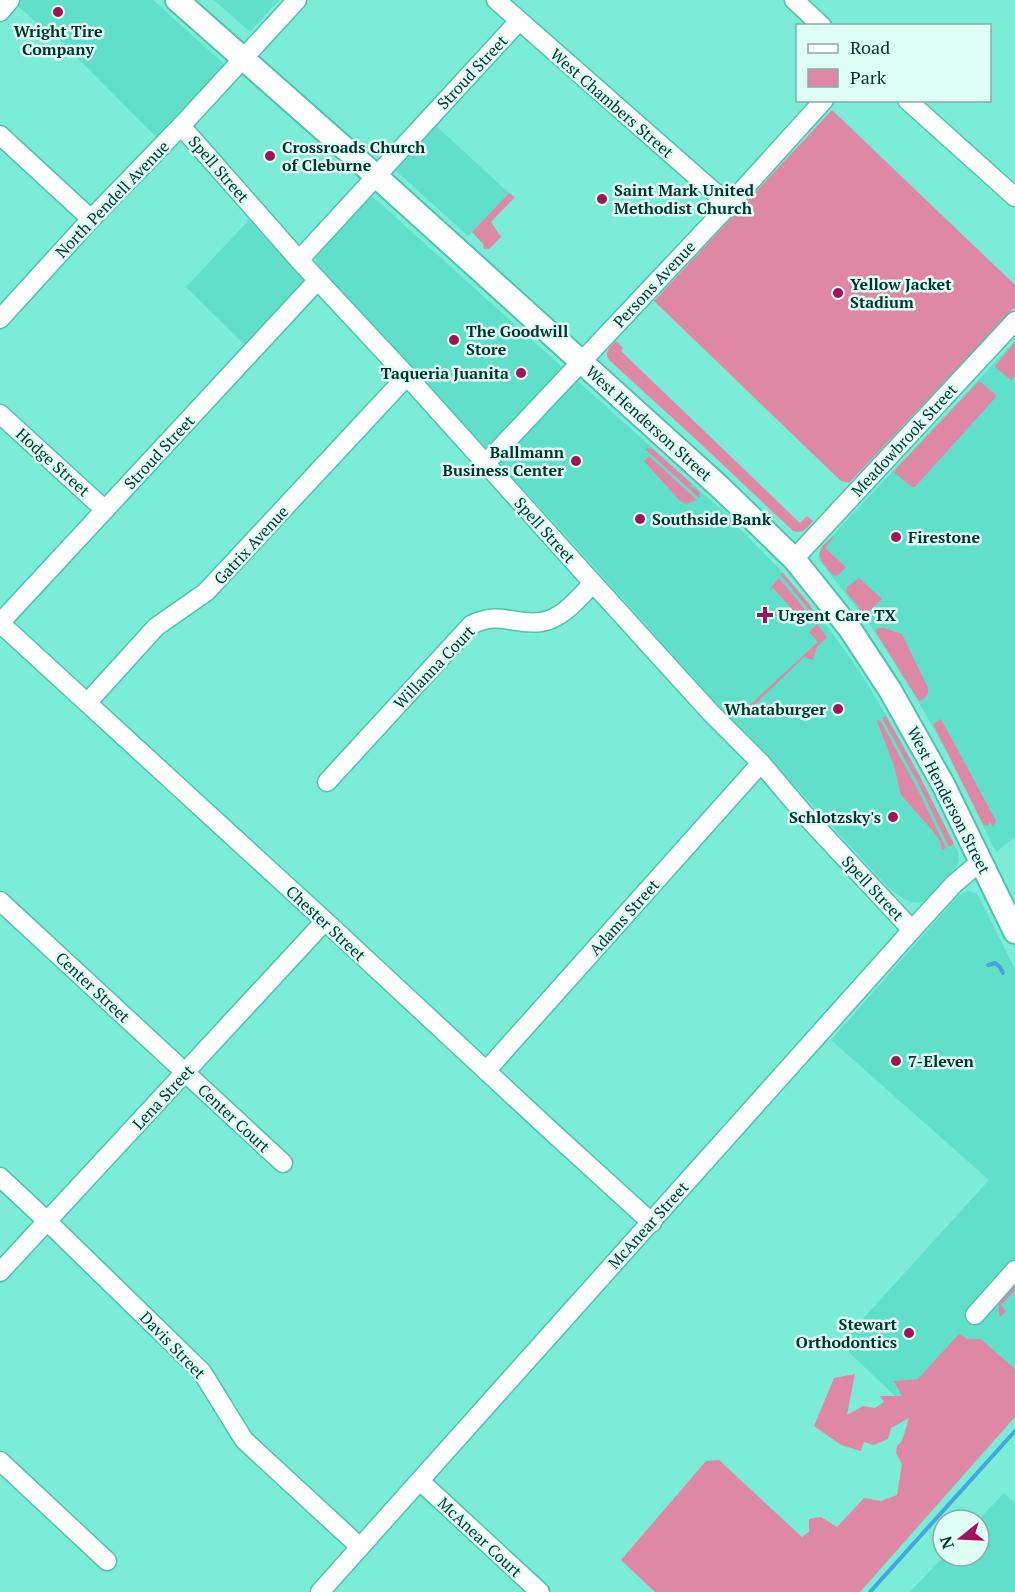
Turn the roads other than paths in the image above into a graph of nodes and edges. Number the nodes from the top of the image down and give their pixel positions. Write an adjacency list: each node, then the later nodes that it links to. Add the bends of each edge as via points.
1 (10, 0): 6 (street)
2 (177, 0): 9 (main road, West Henderson Street)
3 (297, 0): 9 (street, North Pendell Avenue)
4 (496, 0): 7 (street, West Chambers Street)
5 (794, 0): 8 (street)
6 (0, 12)
7 (519, 21): 14 (street, Stroud Street); 16 (street, West Chambers Street)
8 (820, 24)
9 (244, 58): 12 (street, North Pendell Avenue); 14 (main road, West Henderson Street)
10 (822, 102): 16 (street, Persons Avenue)
11 (909, 102): 15 (street)
12 (181, 126): 17 (street, North Pendell Avenue); 18 (street, Spell Street)
13 (0, 135): 17 (street)
14 (376, 176): 18 (street, Stroud Street); 22 (main road, West Henderson Street)
15 (1015, 197)
16 (729, 205): 22 (street, Persons Avenue)
17 (91, 219): 20 (street, North Pendell Avenue)
18 (299, 260): 19 (street, Spell Street)
19 (318, 280): 23 (street, Spell Street); 26 (street, Stroud Street)
20 (0, 319)
21 (1015, 321): 27 (street, Meadowbrook Street)
22 (581, 361): 25 (street, Persons Avenue); 27 (main road, West Henderson Street)
23 (407, 376): 25 (street, Spell Street); 30 (street, Gatrix Avenue, via 206,592 156,627)
24 (0, 414): 26 (street, Hodge Street)
25 (485, 464): 28 (street, Spell Street)
26 (105, 510): 29 (street, Stroud Street)
27 (794, 559): 33 (main road, West Henderson Street, via 850,629 890,690 944,786)
28 (593, 583): 31 (street, Spell Street); 32 (street, Willanna Court, via 552,619 531,622 499,618 471,626)
29 (0, 623): 30 (street, Chester Street)
30 (87, 703): 35 (street, Chester Street)
31 (761, 763): 36 (street, Spell Street); 38 (street, Adams Street)
32 (327, 782)
33 (980, 862): 36 (street, McAnear Street); 37 (main road, West Henderson Street)
34 (0, 901): 39 (street, Center Street)
35 (325, 921): 38 (street, Chester Street); 39 (street, Lena Street)
36 (912, 930): 43 (street, McAnear Street)
37 (1015, 933)
38 (486, 1071): 43 (street, Chester Street)
39 (185, 1072): 40 (street, Center Court); 42 (street, Lena Street)
40 (283, 1163)
41 (0, 1177): 42 (street, Davis Street)
42 (47, 1221): 45 (street, Lena Street); 49 (street, Davis Street, via 202,1372 244,1440)
43 (652, 1222): 48 (street, McAnear Street)
44 (1015, 1270): 46 (street)
45 (0, 1272)
46 (975, 1315)
47 (0, 1461): 50 (street)
48 (420, 1481): 49 (street, McAnear Street); 52 (street, McAnear Court)
49 (360, 1547): 51 (street, McAnear Street)
50 (107, 1561)
51 (320, 1592)
52 (540, 1592)

